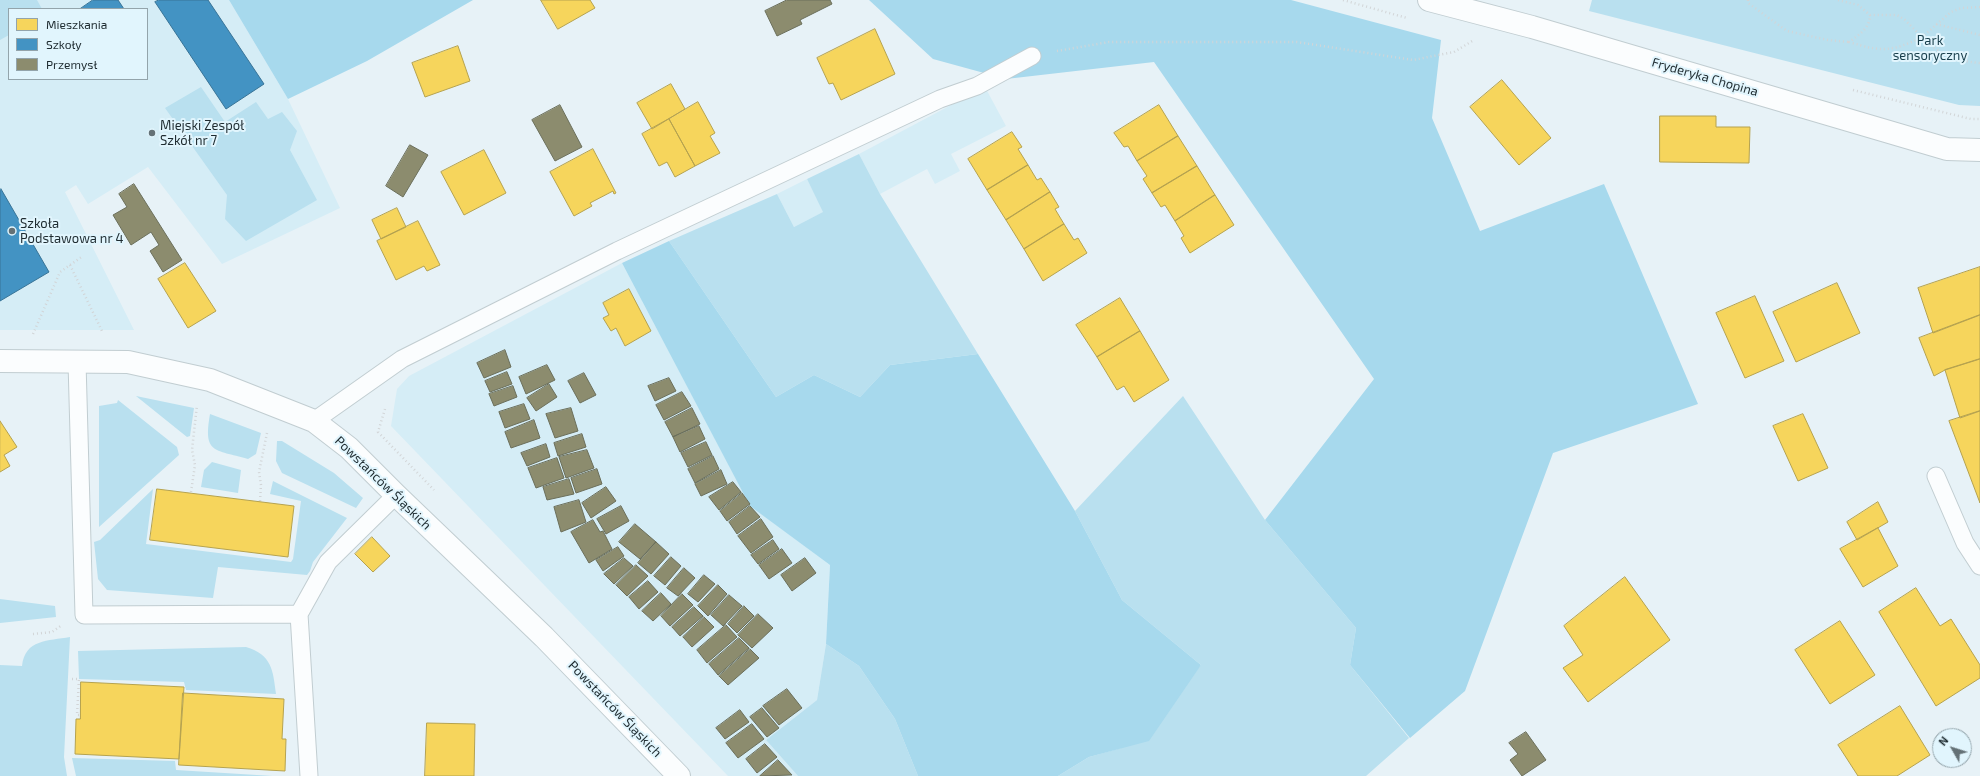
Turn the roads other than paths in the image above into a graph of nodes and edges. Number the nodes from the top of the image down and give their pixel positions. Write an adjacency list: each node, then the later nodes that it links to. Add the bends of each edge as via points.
1 (1429, 0): 3 (street, Fryderyka Chopina, via 1947,149)
2 (1032, 56): 6 (lane, via 977,86 940,99 617,251 402,359)
3 (1980, 150)
4 (0, 361): 5 (street, Powstańców Śląskich)
5 (77, 362): 6 (street, Powstańców Śląskich, via 128,362 210,380); 10 (lane, via 84,615)
6 (314, 421): 8 (street, Powstańców Śląskich, via 349,448)
7 (1936, 476): 9 (lane, via 1965,543)
8 (396, 495): 10 (lane, via 328,562); 12 (street, Powstańców Śląskich, via 544,636)
9 (1980, 566)
10 (299, 614): 11 (lane)
11 (308, 776)
12 (679, 776)

